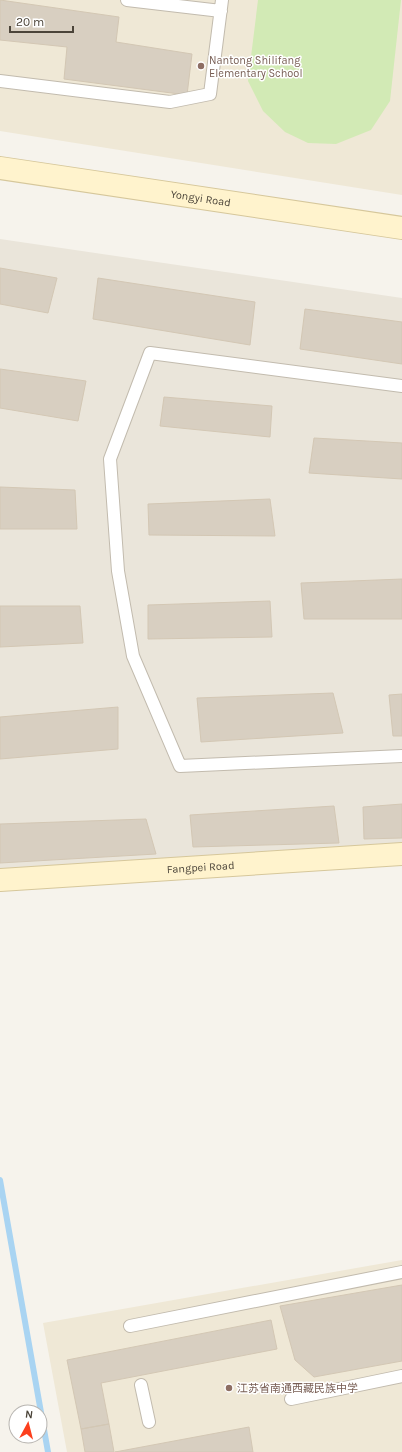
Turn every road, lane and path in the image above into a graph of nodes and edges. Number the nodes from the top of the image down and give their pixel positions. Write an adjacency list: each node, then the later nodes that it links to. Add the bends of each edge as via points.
1 (127, 0): 2 (lane)
2 (221, 6): 3 (lane, via 210,94 170,102)
3 (0, 81)
4 (0, 168): 5 (street, Yongyi Road)
5 (402, 228)
6 (402, 386): 7 (lane, via 150,353 110,459 118,570 133,656 180,766)
7 (402, 756)
8 (402, 854): 9 (street, Fangpei Road)
9 (0, 880)
10 (402, 1272): 11 (lane)
11 (130, 1326)
12 (402, 1376): 14 (lane)
13 (141, 1385): 15 (lane)
14 (291, 1399)
15 (149, 1422)

